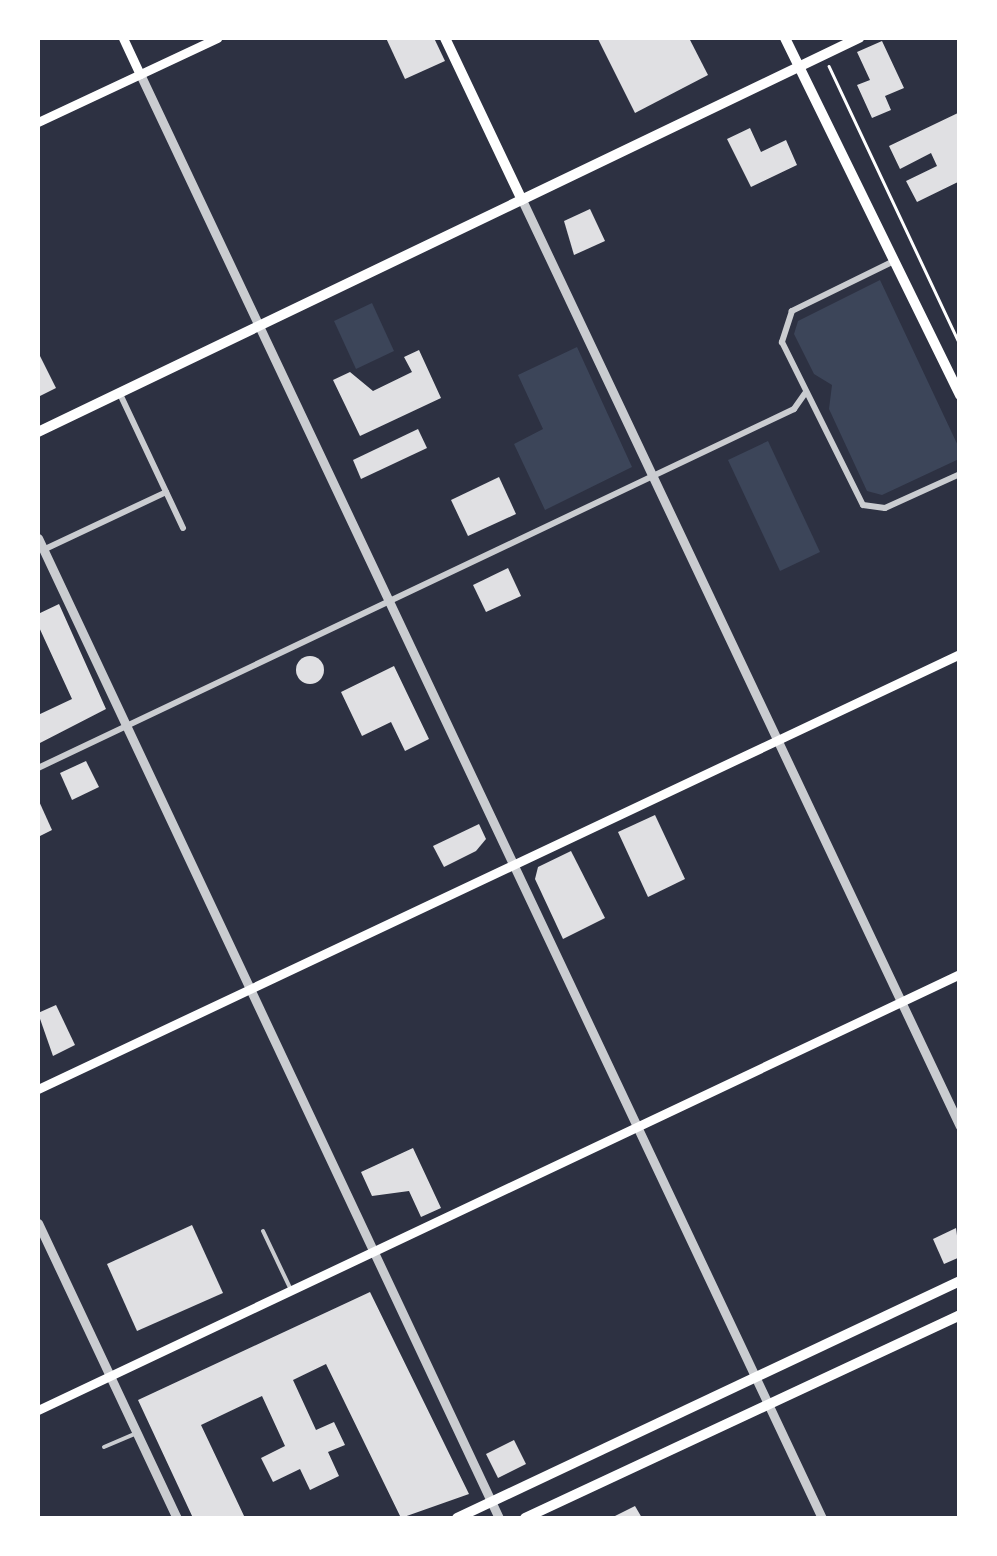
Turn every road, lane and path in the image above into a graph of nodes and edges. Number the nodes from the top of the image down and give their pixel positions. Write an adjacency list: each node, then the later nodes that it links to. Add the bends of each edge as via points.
1 (123, 38): 9 (main road)
2 (217, 38): 9 (main road)
3 (444, 38): 11 (main road)
4 (785, 38): 8 (main road)
5 (796, 38): 8 (main road)
6 (858, 38): 7 (main road)
7 (823, 54): 8 (main road); 14 (path)
8 (804, 64): 11 (main road); 12 (main road)
9 (140, 74): 10 (main road); 13 (street)
10 (38, 122)
11 (522, 200): 13 (main road); 20 (street)
12 (896, 260): 16 (street, via 784,320 782,342); 17 (main road)
13 (258, 326): 15 (main road); 25 (street)
14 (960, 344)
15 (119, 392): 18 (main road); 21 (street)
16 (806, 393): 19 (street, via 863,505 885,508); 20 (street, via 794,409)
17 (960, 396)
18 (38, 432)
19 (960, 474)
20 (654, 476): 25 (street); 28 (street)
21 (166, 492): 22 (street); 24 (street)
22 (184, 528)
23 (38, 538): 24 (street)
24 (43, 550): 27 (street)
25 (388, 603): 27 (street); 30 (street)
26 (960, 654): 28 (main road)
27 (126, 727): 29 (street); 32 (street)
28 (778, 738): 30 (main road); 33 (street)
29 (38, 768)
30 (510, 865): 32 (main road); 36 (street)
31 (960, 974): 33 (main road)
32 (248, 989): 34 (main road); 39 (street)
33 (901, 1002): 35 (street); 36 (main road)
34 (38, 1089)
35 (960, 1126)
36 (638, 1128): 39 (main road); 44 (street)
37 (38, 1222): 43 (street)
38 (263, 1231): 41 (lane)
39 (370, 1252): 41 (main road); 49 (street)
40 (960, 1282): 44 (main road)
41 (292, 1291): 43 (main road)
42 (960, 1315): 45 (main road)
43 (110, 1376): 46 (main road); 47 (street)
44 (756, 1378): 45 (street); 49 (main road)
45 (768, 1405): 53 (main road); 54 (street)
46 (38, 1410)
47 (137, 1433): 48 (lane); 50 (street)
48 (104, 1447)
49 (491, 1502): 51 (main road); 52 (street)
50 (177, 1518)
51 (457, 1518)
52 (499, 1518)
53 (525, 1518)
54 (822, 1518)

